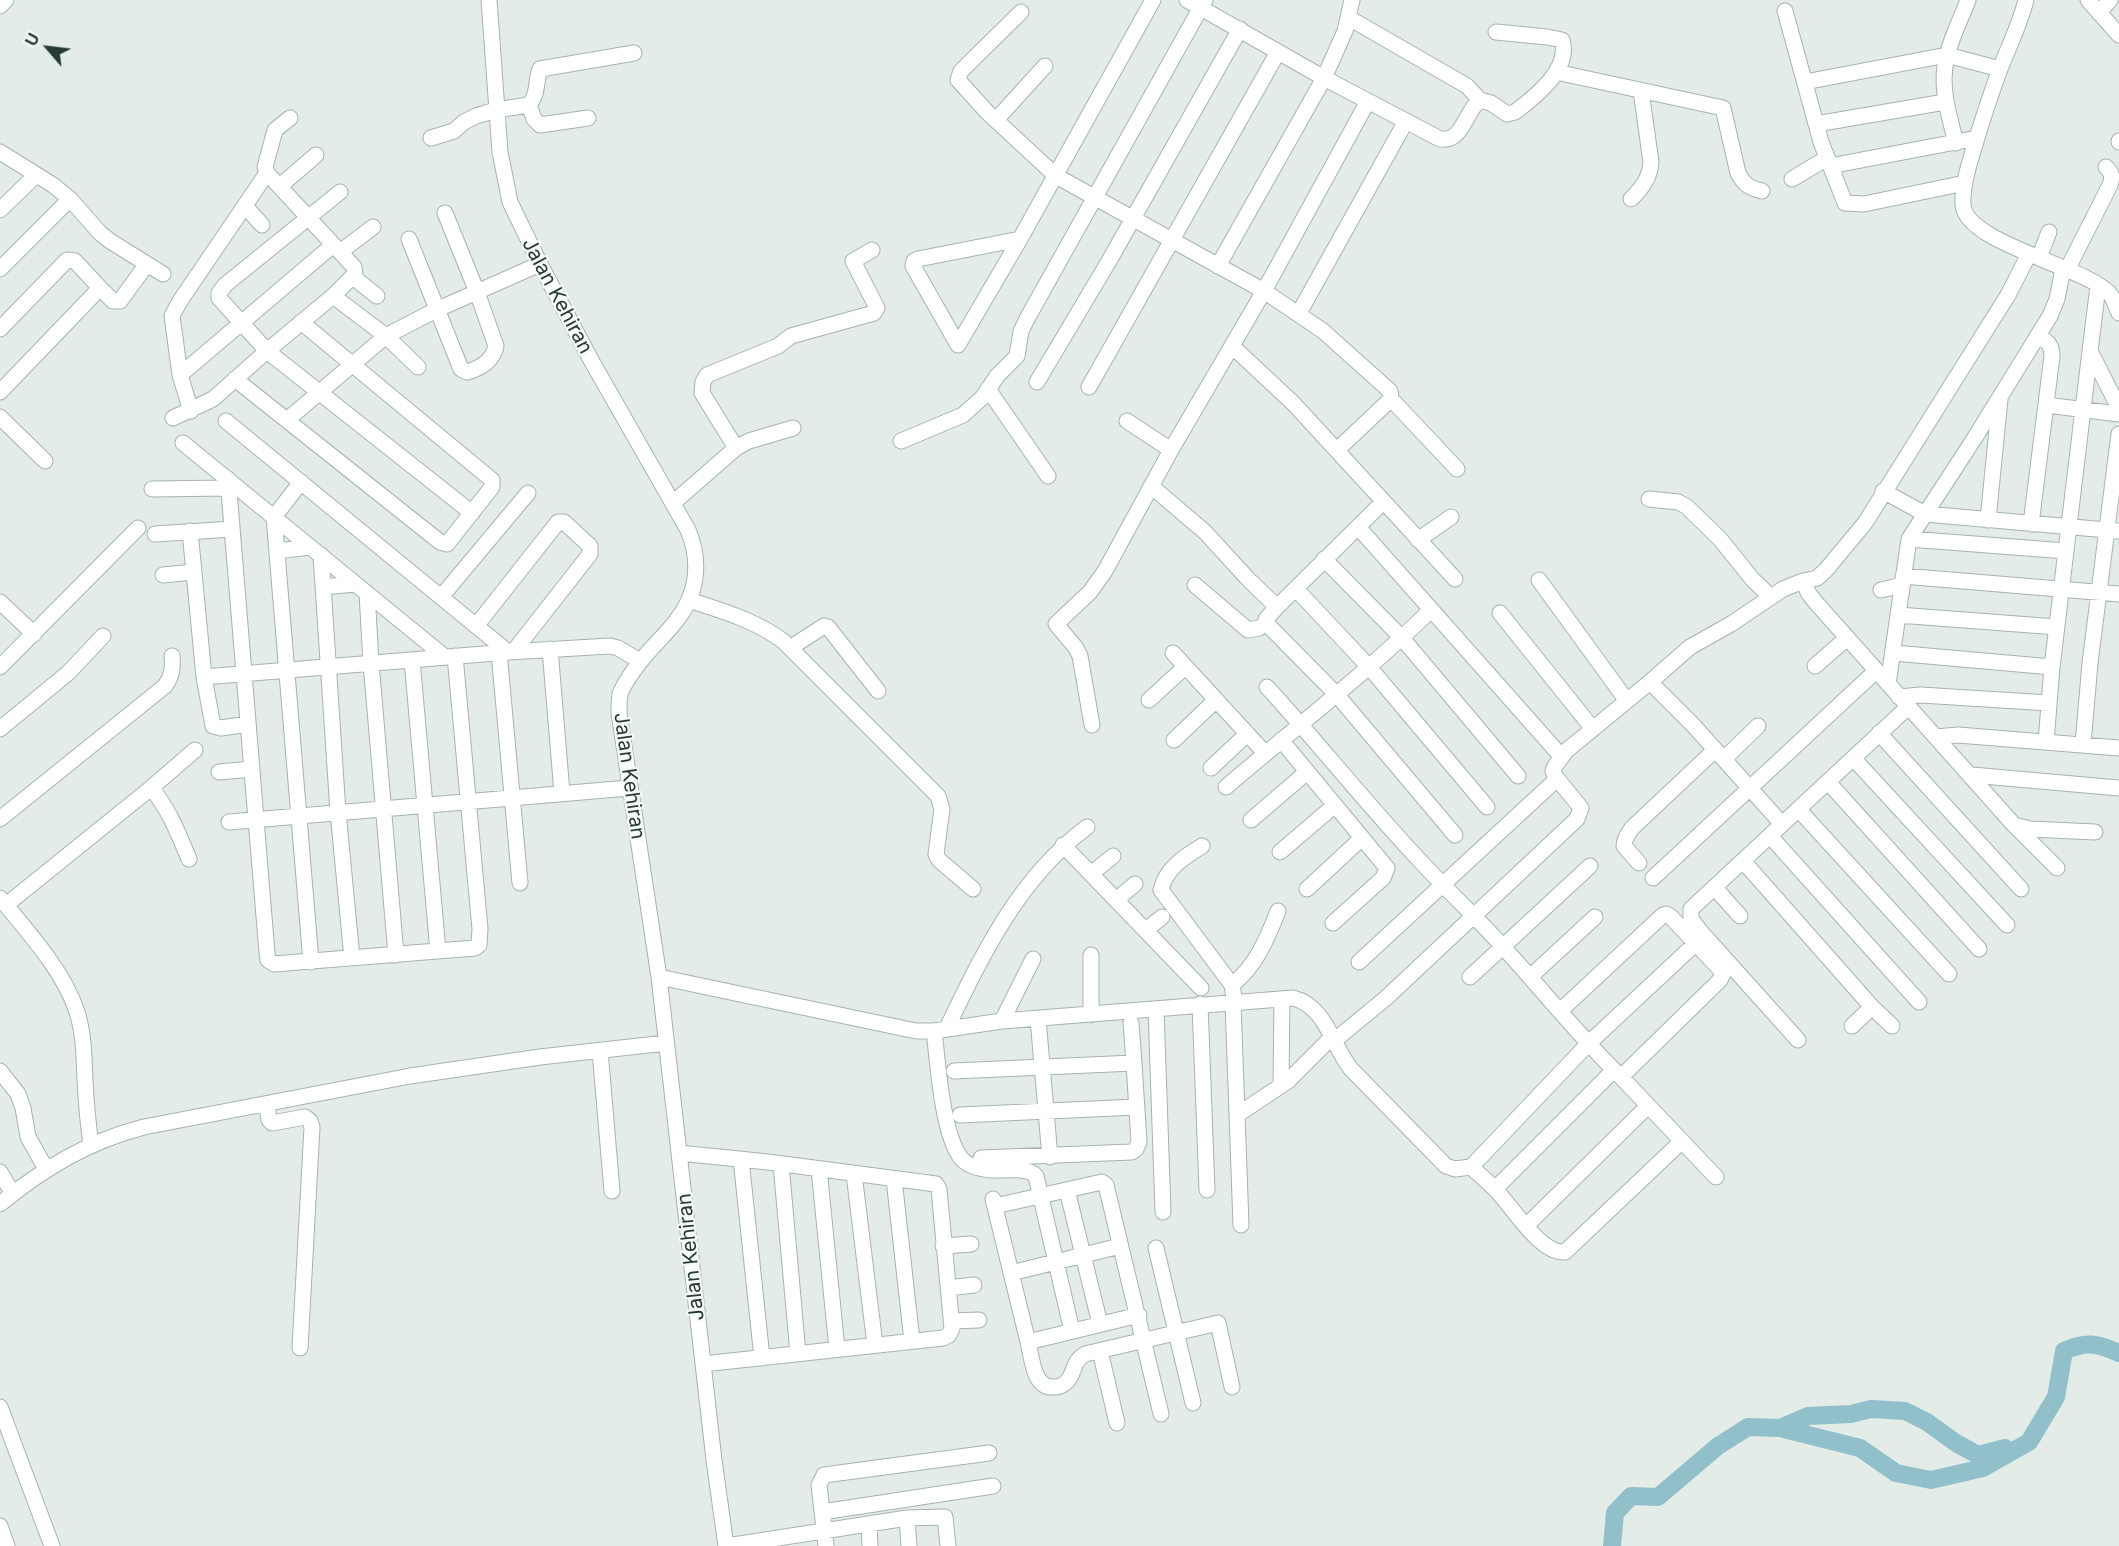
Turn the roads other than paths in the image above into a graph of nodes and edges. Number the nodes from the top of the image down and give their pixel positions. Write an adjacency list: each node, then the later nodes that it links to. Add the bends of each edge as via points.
1 (489, 0): 29 (street, Jalan Kehiran)
2 (1153, 0): 44 (street)
3 (1353, 0): 12 (street)
4 (1968, 0): 18 (street)
5 (2026, 0): 20 (street)
6 (2088, 0): 11 (street)
7 (2110, 0): 11 (street)
8 (1197, 3): 13 (street); 50 (street)
9 (1785, 11): 23 (street)
10 (1021, 12): 32 (street, via 958,76)
11 (2099, 13): 15 (street)
12 (1349, 18): 22 (street); 25 (street, via 1467,86)
13 (1240, 30): 16 (street); 57 (street)
14 (1496, 32): 21 (street, via 1562,40)
15 (2119, 35)
16 (1278, 52): 22 (street); 63 (street)
17 (634, 53): 28 (street, via 540,69 537,93)
18 (1947, 55): 20 (street); 23 (street); 27 (street)
19 (1045, 66): 32 (street)
20 (2000, 69): 36 (street)
21 (1556, 72): 24 (street); 25 (street, via 1515,112 1507,114)
22 (1324, 78): 26 (street); 69 (street)
23 (1805, 82): 34 (street)
24 (1641, 91): 48 (street, via 1723,108 1738,173 1750,188); 52 (street, via 1652,162 1642,188)
25 (1480, 100): 33 (street, via 1456,136 1449,140)
26 (1368, 101): 33 (street); 76 (street)
27 (1945, 102): 34 (street); 37 (street)
28 (529, 105): 29 (street); 31 (street, via 540,125)
29 (496, 110): 35 (street); 68 (street, Jalan Kehiran, via 510,202)
30 (290, 118): 42 (street, via 274,130)
31 (588, 118)
32 (996, 120): 44 (street)
33 (1406, 121): 81 (street)
34 (1816, 124): 40 (street)
35 (432, 138)
36 (1977, 138): 37 (street); 46 (street)
37 (1956, 143): 40 (street)
38 (0, 152): 43 (street)
39 (316, 155): 47 (street)
40 (1828, 162): 45 (street); 46 (street, via 1849,205)
41 (2106, 167): 71 (street, via 2111,171 2110,185)
42 (267, 172): 47 (street); 53 (street)
43 (36, 175): 51 (street); 54 (street)
44 (1056, 176): 50 (street); 62 (street)
45 (1792, 179)
46 (1965, 183): 66 (street, via 1966,216 1989,234)
47 (280, 186): 56 (street)
48 (1762, 191)
49 (340, 192): 56 (street)
50 (1094, 197): 57 (street); 97 (street, via 1021,331 1017,356)
51 (70, 199): 67 (street, via 100,233); 70 (street)
52 (1631, 199)
53 (245, 206): 58 (street); 93 (street, via 175,309 173,323)
54 (0, 210)
55 (446, 213): 77 (street)
56 (308, 217): 64 (street); 83 (street, via 219,293 219,298)
57 (1133, 217): 63 (street); 95 (street)
58 (262, 225)
59 (373, 227): 64 (street)
60 (2049, 232): 66 (street)
61 (409, 239): 80 (street)
62 (1020, 239): 62 (street, via 981,306 958,345 913,266 914,261)
63 (1172, 240): 69 (street); 96 (street)
64 (337, 248): 73 (street, via 356,270); 83 (street)
65 (872, 250): 116 (street, via 853,263 877,308 874,313 791,336 778,346 707,375 702,393)
66 (2034, 256): 71 (street); 126 (street)
67 (147, 264): 72 (street); 75 (street, via 120,301 113,301)
68 (540, 264): 77 (street); 130 (street, Jalan Kehiran)
69 (1218, 266): 76 (street)
70 (0, 269)
71 (2066, 269): 74 (street); 87 (street, via 2050,316)
72 (164, 274)
73 (353, 277): 78 (street); 79 (street)
74 (2108, 287): 82 (street); 90 (street)
75 (100, 288): 85 (street, via 75,261 67,260); 98 (street)
76 (1264, 291): 81 (street); 88 (street)
77 (477, 292): 80 (street); 80 (street, via 496,346 486,363 478,368 467,372 461,369)
78 (333, 296): 84 (street); 86 (street)
79 (377, 296)
80 (436, 309): 86 (street)
81 (1299, 313): 101 (street, via 1356,359 1390,391)
82 (2119, 313)
83 (242, 322): 89 (street); 93 (street)
84 (301, 322): 89 (street); 91 (street)
85 (0, 329)
86 (386, 336): 91 (street); 92 (street)
87 (2037, 336): 100 (street); 102 (street, via 2048,342 2052,350)
88 (1233, 347): 117 (street); 118 (street)
89 (267, 351): 94 (street); 99 (street)
90 (2090, 351): 103 (street); 104 (street)
91 (351, 364): 99 (street); 131 (street, via 492,480 492,488)
92 (418, 367)
93 (180, 375): 105 (street)
94 (235, 379): 105 (street, via 213,399); 109 (street)
95 (1037, 382)
96 (1089, 387)
97 (988, 389): 114 (street, via 963,415); 121 (street)
98 (0, 392)
99 (319, 392): 109 (street); 131 (street)
100 (2000, 396): 132 (street); 135 (street)
101 (1391, 399): 118 (street); 120 (street)
102 (2046, 405): 104 (street); 136 (street)
103 (2119, 408)
104 (2083, 409): 106 (street); 138 (street)
105 (191, 411): 108 (street)
106 (2119, 414)
107 (0, 417): 119 (street)
108 (173, 418)
109 (288, 419): 131 (street, via 444,544 452,540)
110 (226, 421): 122 (street)
111 (1127, 421): 117 (street)
112 (793, 428): 116 (street)
113 (2119, 434): 142 (street)
114 (901, 441)
115 (183, 442): 123 (street)
116 (736, 448): 130 (street)
117 (1171, 450): 124 (street)
118 (1337, 450): 129 (street)
119 (45, 461)
120 (1457, 469)
121 (1048, 476)
122 (301, 482): 133 (street); 166 (street)
123 (228, 483): 125 (street); 133 (street); 140 (street)
124 (1151, 486): 170 (street, via 1205,532); 213 (street, via 1099,581 1056,624 1080,656)
125 (152, 489)
126 (1883, 491): 132 (street); 157 (street, via 1865,523 1833,563 1817,578)
127 (528, 494): 166 (street)
128 (1649, 499): 167 (street, via 1686,506 1720,538)
129 (1383, 501): 137 (street); 145 (street)
130 (673, 503): 168 (street, Jalan Kehiran, via 696,555)
131 (472, 513)
132 (1925, 514): 135 (street); 144 (street)
133 (274, 517): 146 (street); 147 (street)
134 (1450, 517): 145 (street)
135 (1988, 520): 136 (street)
136 (2031, 524): 138 (street)
137 (1358, 527): 151 (street); 171 (street)
138 (2069, 527): 142 (street); 148 (street)
139 (138, 528): 177 (street)
140 (232, 529): 141 (street); 199 (street)
141 (190, 531): 143 (street); 152 (street)
142 (2113, 531): 149 (street)
143 (155, 534)
144 (1909, 539): 148 (street); 156 (street)
145 (1418, 540): 154 (street)
146 (277, 551): 147 (street); 197 (street)
147 (316, 551): 159 (street); 160 (street)
148 (2066, 551): 163 (street)
149 (2103, 555): 150 (street); 164 (street)
150 (2119, 556)
151 (1324, 559): 161 (street); 179 (street)
152 (194, 572): 153 (street); 200 (street)
153 (163, 574)
154 (1455, 579)
155 (1539, 580): 208 (street)
156 (1903, 580): 162 (street); 163 (street); 173 (street)
157 (1803, 581): 167 (street); 180 (street, via 1809,594)
158 (1195, 585): 174 (street, via 1243,628 1254,630)
159 (323, 587): 160 (street); 193 (street)
160 (361, 589): 187 (street); 190 (street)
161 (1296, 589): 170 (street); 196 (street)
162 (1881, 590)
163 (2061, 590): 164 (street); 176 (street)
164 (2099, 593): 165 (street); 223 (street)
165 (2119, 594)
166 (441, 597): 175 (street)
167 (1771, 597): 201 (street, via 1690,647)
168 (689, 600): 181 (street, via 752,621); 189 (street, Jalan Kehiran, via 676,622)
169 (0, 602): 177 (street)
170 (1277, 607): 174 (street)
171 (1431, 610): 179 (street); 228 (street)
172 (1500, 613): 216 (street)
173 (1898, 615): 176 (street); 185 (street)
174 (1266, 623): 205 (street)
175 (476, 626): 183 (street); 183 (street, via 558,522 564,522 590,546 590,554)
176 (2057, 627): 195 (street)
177 (34, 634): 192 (street)
178 (103, 636): 215 (street, via 69,673)
179 (1402, 638): 196 (street); 234 (street)
180 (1847, 638): 191 (street); 198 (street)
181 (790, 648): 204 (street, via 828,627); 280 (street, via 938,796 942,809 936,854)
182 (550, 649): 183 (street); 189 (street, via 610,646); 243 (street)
183 (507, 652): 187 (street); 244 (street)
184 (1173, 653): 194 (street)
185 (1894, 653): 195 (street); 202 (street)
186 (172, 656): 253 (street, via 173,670 165,686)
187 (450, 657): 188 (street); 245 (street)
188 (412, 660): 190 (street); 246 (street)
189 (640, 661): 240 (street, Jalan Kehiran, via 620,694)
190 (371, 663): 193 (street); 249 (street)
191 (1815, 666)
192 (0, 667)
193 (328, 667): 197 (street); 251 (street)
194 (1185, 667): 206 (street); 207 (street)
195 (2052, 667): 210 (street)
196 (1370, 668): 205 (street); 248 (street)
197 (286, 670): 199 (street); 252 (street)
198 (1876, 671): 202 (street); 241 (street)
199 (244, 674): 200 (street); 211 (street)
200 (204, 676): 211 (street, via 213,726)
201 (1650, 682): 208 (street); 227 (street)
202 (1888, 684): 209 (street)
203 (1267, 687): 212 (street)
204 (878, 691)
205 (1337, 694): 212 (street); 261 (street)
206 (1149, 700)
207 (1216, 700): 218 (street); 220 (street)
208 (1627, 700): 216 (street)
209 (1904, 702): 210 (street, via 1921,695); 217 (street); 219 (street)
210 (2049, 703): 222 (street)
211 (248, 724): 231 (street)
212 (1300, 724): 221 (street); 277 (street)
213 (1092, 725)
214 (1758, 726): 227 (street)
215 (0, 729)
216 (1593, 729): 228 (street)
217 (1880, 733): 229 (street); 281 (street)
218 (1247, 734): 226 (street); 230 (street)
219 (1936, 737): 222 (street); 235 (street)
220 (1174, 740)
221 (1281, 740): 226 (street); 233 (street)
222 (2046, 742): 223 (street)
223 (2083, 744): 224 (street)
224 (2119, 748)
225 (195, 750): 239 (street)
226 (1265, 753): 238 (street)
227 (1719, 754): 241 (street); 270 (street, via 1632,828 1624,846)
228 (1561, 756): 236 (street, via 1553,771)
229 (1853, 758): 237 (street); 290 (street)
230 (1211, 768)
231 (252, 769): 232 (street); 254 (street)
232 (219, 772)
233 (1307, 772): 247 (street); 255 (street)
234 (1518, 776)
235 (1972, 776): 242 (street); 258 (street)
236 (1557, 779): 277 (street); 285 (street, via 1579,804 1580,814)
237 (1828, 782): 250 (street); 294 (street)
238 (1226, 787)
239 (151, 788): 268 (street, via 171,817); 283 (street)
240 (629, 788): 243 (street); 303 (street, Jalan Kehiran)
241 (1750, 788): 257 (street); 274 (street)
242 (2119, 788)
243 (562, 793): 244 (street)
244 (512, 797): 245 (street); 275 (street)
245 (467, 801): 246 (street); 295 (street, via 480,941 476,948)
246 (425, 805): 249 (street); 295 (street)
247 (1335, 805): 263 (street); 266 (street)
248 (1487, 807)
249 (382, 808): 251 (street); 296 (street)
250 (1799, 810): 257 (street); 302 (street)
251 (338, 812): 252 (street); 298 (street)
252 (297, 816): 254 (street); 300 (street)
253 (0, 819)
254 (256, 819): 256 (street); 300 (street, via 268,960 282,965)
255 (1251, 820)
256 (229, 822)
257 (1782, 824): 262 (street)
258 (2014, 825): 260 (street); 272 (street)
259 (1087, 827): 264 (street)
260 (2095, 832)
261 (1455, 835)
262 (1770, 836): 269 (street); 309 (street)
263 (1362, 838): 279 (street); 289 (street, via 1387,868 1383,878)
264 (1063, 845): 273 (street); 321 (street, via 1003,922)
265 (1202, 846): 306 (street, via 1180,859 1164,879 1161,890)
266 (1280, 852)
267 (1113, 856): 273 (street)
268 (189, 859)
269 (1743, 861): 278 (street); 312 (street)
270 (1639, 863)
271 (1590, 866): 293 (street)
272 (2057, 868)
273 (1091, 874): 282 (street)
274 (1653, 878)
275 (520, 883)
276 (1135, 884): 282 (street)
277 (1443, 884): 285 (street); 301 (street)
278 (1714, 887): 286 (street); 323 (street, via 1691,909 1691,920)
279 (1307, 889)
280 (973, 890)
281 (2021, 890)
282 (1117, 899): 291 (street)
283 (3, 901): 340 (street, via 59,975 78,1012)
284 (1278, 911): 306 (street, via 1252,966)
285 (1473, 914): 293 (street); 322 (street, via 1386,998)
286 (1740, 916)
287 (1162, 917): 291 (street)
288 (1595, 917): 305 (street)
289 (1333, 923)
290 (2007, 925)
291 (1146, 930): 307 (street)
292 (1695, 944): 314 (street, via 1670,916 1663,915); 325 (street); 331 (street, via 1723,974 1720,980)
293 (1504, 948): 304 (street); 305 (street)
294 (1979, 949)
295 (438, 951): 296 (street)
296 (396, 955): 298 (street)
297 (1091, 955): 315 (street)
298 (352, 958): 300 (street)
299 (1033, 958): 317 (street)
300 (311, 962)
301 (1359, 962)
302 (1949, 974)
303 (659, 977): 321 (street, via 901,1028); 324 (street, Jalan Kehiran)
304 (1470, 977)
305 (1530, 977): 314 (street)
306 (1232, 985): 310 (street)
307 (1201, 988)
308 (1282, 999): 310 (street); 322 (street, via 1303,1000); 332 (street)
309 (1919, 1002)
310 (1234, 1003): 311 (street); 338 (street)
311 (1200, 1004): 313 (street); 354 (street)
312 (1872, 1007): 319 (street); 320 (street)
313 (1156, 1009): 315 (street); 359 (street)
314 (1560, 1011): 325 (street)
315 (1091, 1015): 316 (street)
316 (1038, 1019): 317 (street); 328 (street)
317 (1002, 1021): 321 (street)
318 (1131, 1023): 327 (street)
319 (1852, 1026)
320 (1892, 1026)
321 (941, 1029): 357 (street, via 949,1129 961,1158 989,1170 1030,1171 1036,1176)
322 (1334, 1038): 332 (street); 347 (street, via 1351,1069 1446,1166)
323 (1798, 1040)
324 (666, 1043): 326 (street); 341 (street, Jalan Kehiran)
325 (1589, 1043): 331 (street); 347 (street)
326 (600, 1051): 333 (street, via 509,1061); 355 (street)
327 (1134, 1063): 328 (street); 335 (street)
328 (1042, 1066): 330 (street); 336 (street)
329 (0, 1071): 345 (street, via 21,1101 28,1137)
330 (954, 1071)
331 (1617, 1074): 334 (street); 353 (street)
332 (1281, 1085): 338 (street)
333 (267, 1104): 340 (street, via 144,1127); 381 (street, via 272,1123 305,1117 312,1128)
334 (1648, 1106): 339 (street); 361 (street)
335 (1137, 1107): 336 (street); 342 (street, via 1139,1142 1132,1152)
336 (1046, 1110): 337 (street); 342 (street)
337 (960, 1115)
338 (1237, 1115): 360 (street)
339 (1682, 1141): 350 (street); 361 (street, via 1565,1252 1558,1253 1544,1245)
340 (91, 1144): 345 (street)
341 (679, 1153): 344 (street); 386 (street, Jalan Kehiran)
342 (1050, 1157): 343 (street)
343 (981, 1158)
344 (741, 1159): 346 (street); 385 (street)
345 (43, 1163): 352 (street)
346 (781, 1164): 348 (street); 384 (street)
347 (1471, 1167): 353 (street)
348 (819, 1169): 349 (street); 382 (street)
349 (855, 1174): 351 (street); 380 (street)
350 (1716, 1177)
351 (894, 1179): 363 (street, via 936,1184); 378 (street)
352 (7, 1184): 358 (street)
353 (1495, 1189): 361 (street)
354 (1207, 1190)
355 (612, 1191)
356 (1067, 1191): 357 (street); 364 (street, via 1102,1182 1106,1185); 366 (street)
357 (1040, 1197): 367 (street); 368 (street, via 994,1201)
358 (0, 1204)
359 (1163, 1212)
360 (1241, 1225)
361 (1526, 1226)
362 (971, 1244): 363 (street)
363 (943, 1246): 370 (street)
364 (1120, 1246): 366 (street); 371 (street)
365 (1156, 1248): 376 (street)
366 (1082, 1254): 367 (street); 374 (street)
367 (1055, 1261): 368 (street); 375 (street)
368 (1011, 1273): 379 (street)
369 (974, 1285): 370 (street)
370 (948, 1288): 373 (street)
371 (1139, 1315): 374 (street); 377 (street)
372 (979, 1320): 373 (street)
373 (951, 1321): 378 (street, via 949,1335)
374 (1100, 1324): 375 (street)
375 (1072, 1331): 379 (street)
376 (1177, 1332): 377 (street); 387 (street, via 1218,1323); 388 (street)
377 (1144, 1339): 383 (street); 390 (street)
378 (912, 1341): 380 (street)
379 (1029, 1342): 383 (street, via 1036,1377 1049,1387 1058,1387 1070,1378 1078,1359 1085,1354)
380 (875, 1345): 382 (street)
381 (300, 1348)
382 (837, 1349): 384 (street)
383 (1100, 1351): 391 (street)
384 (798, 1354): 385 (street)
385 (762, 1358): 386 (street)
386 (703, 1364): 401 (street, Jalan Kehiran)
387 (1232, 1387)
388 (1193, 1403)
389 (0, 1407): 400 (street)
390 (1161, 1414)
391 (1117, 1423)
392 (989, 1453): 394 (street, via 824,1475 819,1485)
393 (993, 1486): 394 (street)
394 (822, 1512): 398 (street)
395 (907, 1518): 396 (street); 403 (street); 404 (street, via 945,1517)
396 (869, 1524): 398 (street); 402 (street)
397 (0, 1526): 399 (street)
398 (825, 1538): 401 (street)
399 (7, 1546)
400 (52, 1546)
401 (727, 1546)
402 (870, 1546)
403 (909, 1546)
404 (948, 1546)

